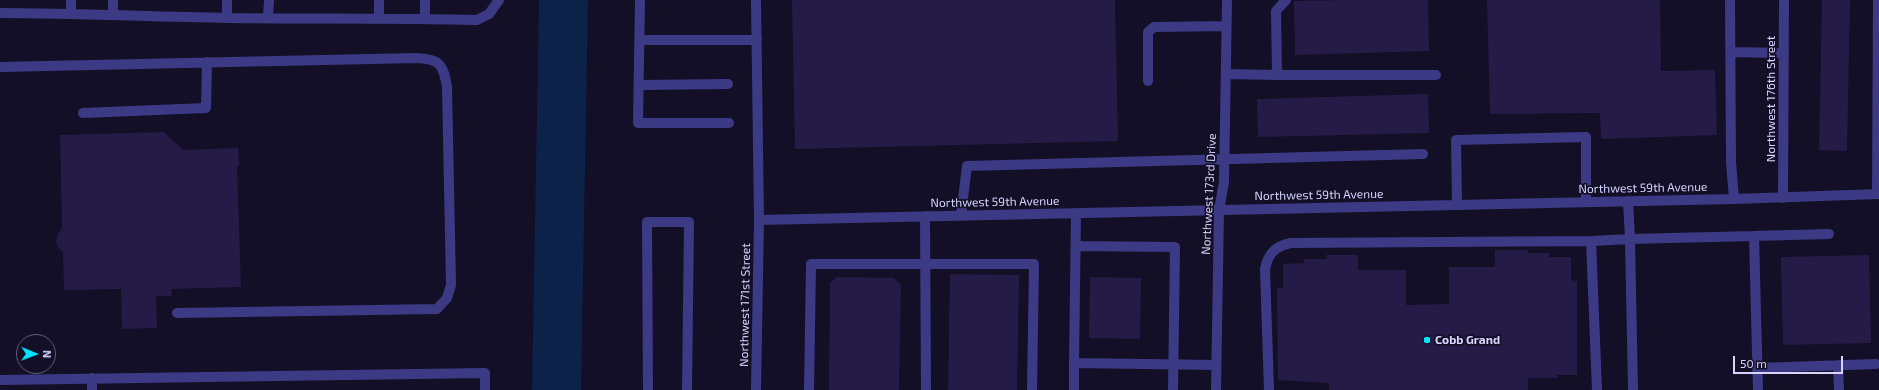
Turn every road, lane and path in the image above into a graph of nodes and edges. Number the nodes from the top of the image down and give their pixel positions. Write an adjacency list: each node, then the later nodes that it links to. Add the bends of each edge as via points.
1 (71, 0): 16 (street)
2 (113, 0): 17 (street)
3 (227, 0): 18 (street)
4 (269, 0): 19 (street)
5 (379, 0): 20 (street)
6 (425, 0): 21 (street)
7 (499, 0): 21 (street, via 489,14 477,20)
8 (640, 0): 23 (street)
9 (756, 0): 24 (street, Northwest 171st Street)
10 (1227, 0): 22 (street, Northwest 173rd Drive)
11 (1286, 0): 30 (street, via 1276,11)
12 (1730, 0): 25 (street)
13 (1784, 0): 26 (street, Northwest 176th Street)
14 (1878, 0): 39 (street)
15 (0, 13): 16 (street)
16 (71, 13): 17 (street)
17 (112, 14): 18 (street)
18 (227, 18): 19 (street)
19 (268, 18): 20 (street)
20 (379, 18): 21 (street)
21 (425, 19)
22 (1226, 26): 29 (street, Northwest 173rd Drive); 32 (street, via 1154,27 1148,32)
23 (639, 40): 24 (street); 34 (street)
24 (757, 40): 49 (street, Northwest 171st Street)
25 (1731, 52): 26 (street); 41 (street, via 1731,162)
26 (1784, 53): 40 (street, Northwest 176th Street)
27 (207, 62): 28 (street); 35 (street, via 206,108); 56 (street, via 416,58 432,59 444,69 447,87 451,286 447,298 437,309)
28 (0, 67)
29 (1226, 74): 30 (street); 38 (street, Northwest 173rd Drive)
30 (1277, 75): 31 (street)
31 (1436, 75)
32 (1148, 81)
33 (728, 84): 34 (street)
34 (638, 85): 36 (street, via 638,123)
35 (83, 113)
36 (729, 123)
37 (1423, 154): 38 (street)
38 (1225, 158): 45 (street, Northwest 173rd Drive); 47 (street, via 967,166)
39 (1878, 194): 40 (street, Northwest 59th Avenue)
40 (1783, 198): 41 (street, Northwest 59th Avenue)
41 (1734, 199): 42 (street, Northwest 59th Avenue)
42 (1628, 201): 43 (street, Northwest 59th Avenue); 52 (street)
43 (1586, 202): 44 (street, Northwest 59th Avenue); 44 (street, via 1586,137 1456,140)
44 (1457, 205): 45 (street, Northwest 59th Avenue)
45 (1219, 210): 46 (street, Northwest 59th Avenue); 60 (street, Northwest 173rd Drive)
46 (1076, 213): 47 (street, Northwest 59th Avenue); 54 (street)
47 (961, 215): 48 (street, Northwest 59th Avenue)
48 (925, 216): 49 (street, Northwest 59th Avenue); 55 (street)
49 (759, 220): 69 (street, Northwest 171st Street)
50 (1829, 234): 51 (street)
51 (1754, 236): 52 (street); 62 (street)
52 (1630, 239): 53 (street); 78 (street)
53 (1591, 241): 76 (street, via 1283,244 1270,254 1265,269); 77 (street)
54 (1076, 246): 57 (street); 59 (street, via 1175,247)
55 (926, 264): 70 (street, via 811,264); 71 (street); 72 (street, via 1034,264)
56 (176, 313)
57 (1074, 363): 59 (street); 73 (street)
58 (1876, 364): 61 (street)
59 (1173, 365): 60 (street); 74 (street)
60 (1216, 365): 75 (street, Northwest 173rd Drive)
61 (1838, 365): 62 (street); 80 (street)
62 (1757, 368): 79 (street)
63 (92, 378): 64 (street); 65 (street); 66 (street, via 485,373)
64 (0, 380)
65 (92, 390)
66 (485, 390)
67 (648, 390): 68 (street, via 647,222 690,222)
68 (688, 390)
69 (756, 390)
70 (809, 390)
71 (926, 390)
72 (1032, 390)
73 (1074, 390)
74 (1173, 390)
75 (1216, 390)
76 (1269, 390)
77 (1597, 390)
78 (1633, 390)
79 (1758, 390)
80 (1840, 390)

